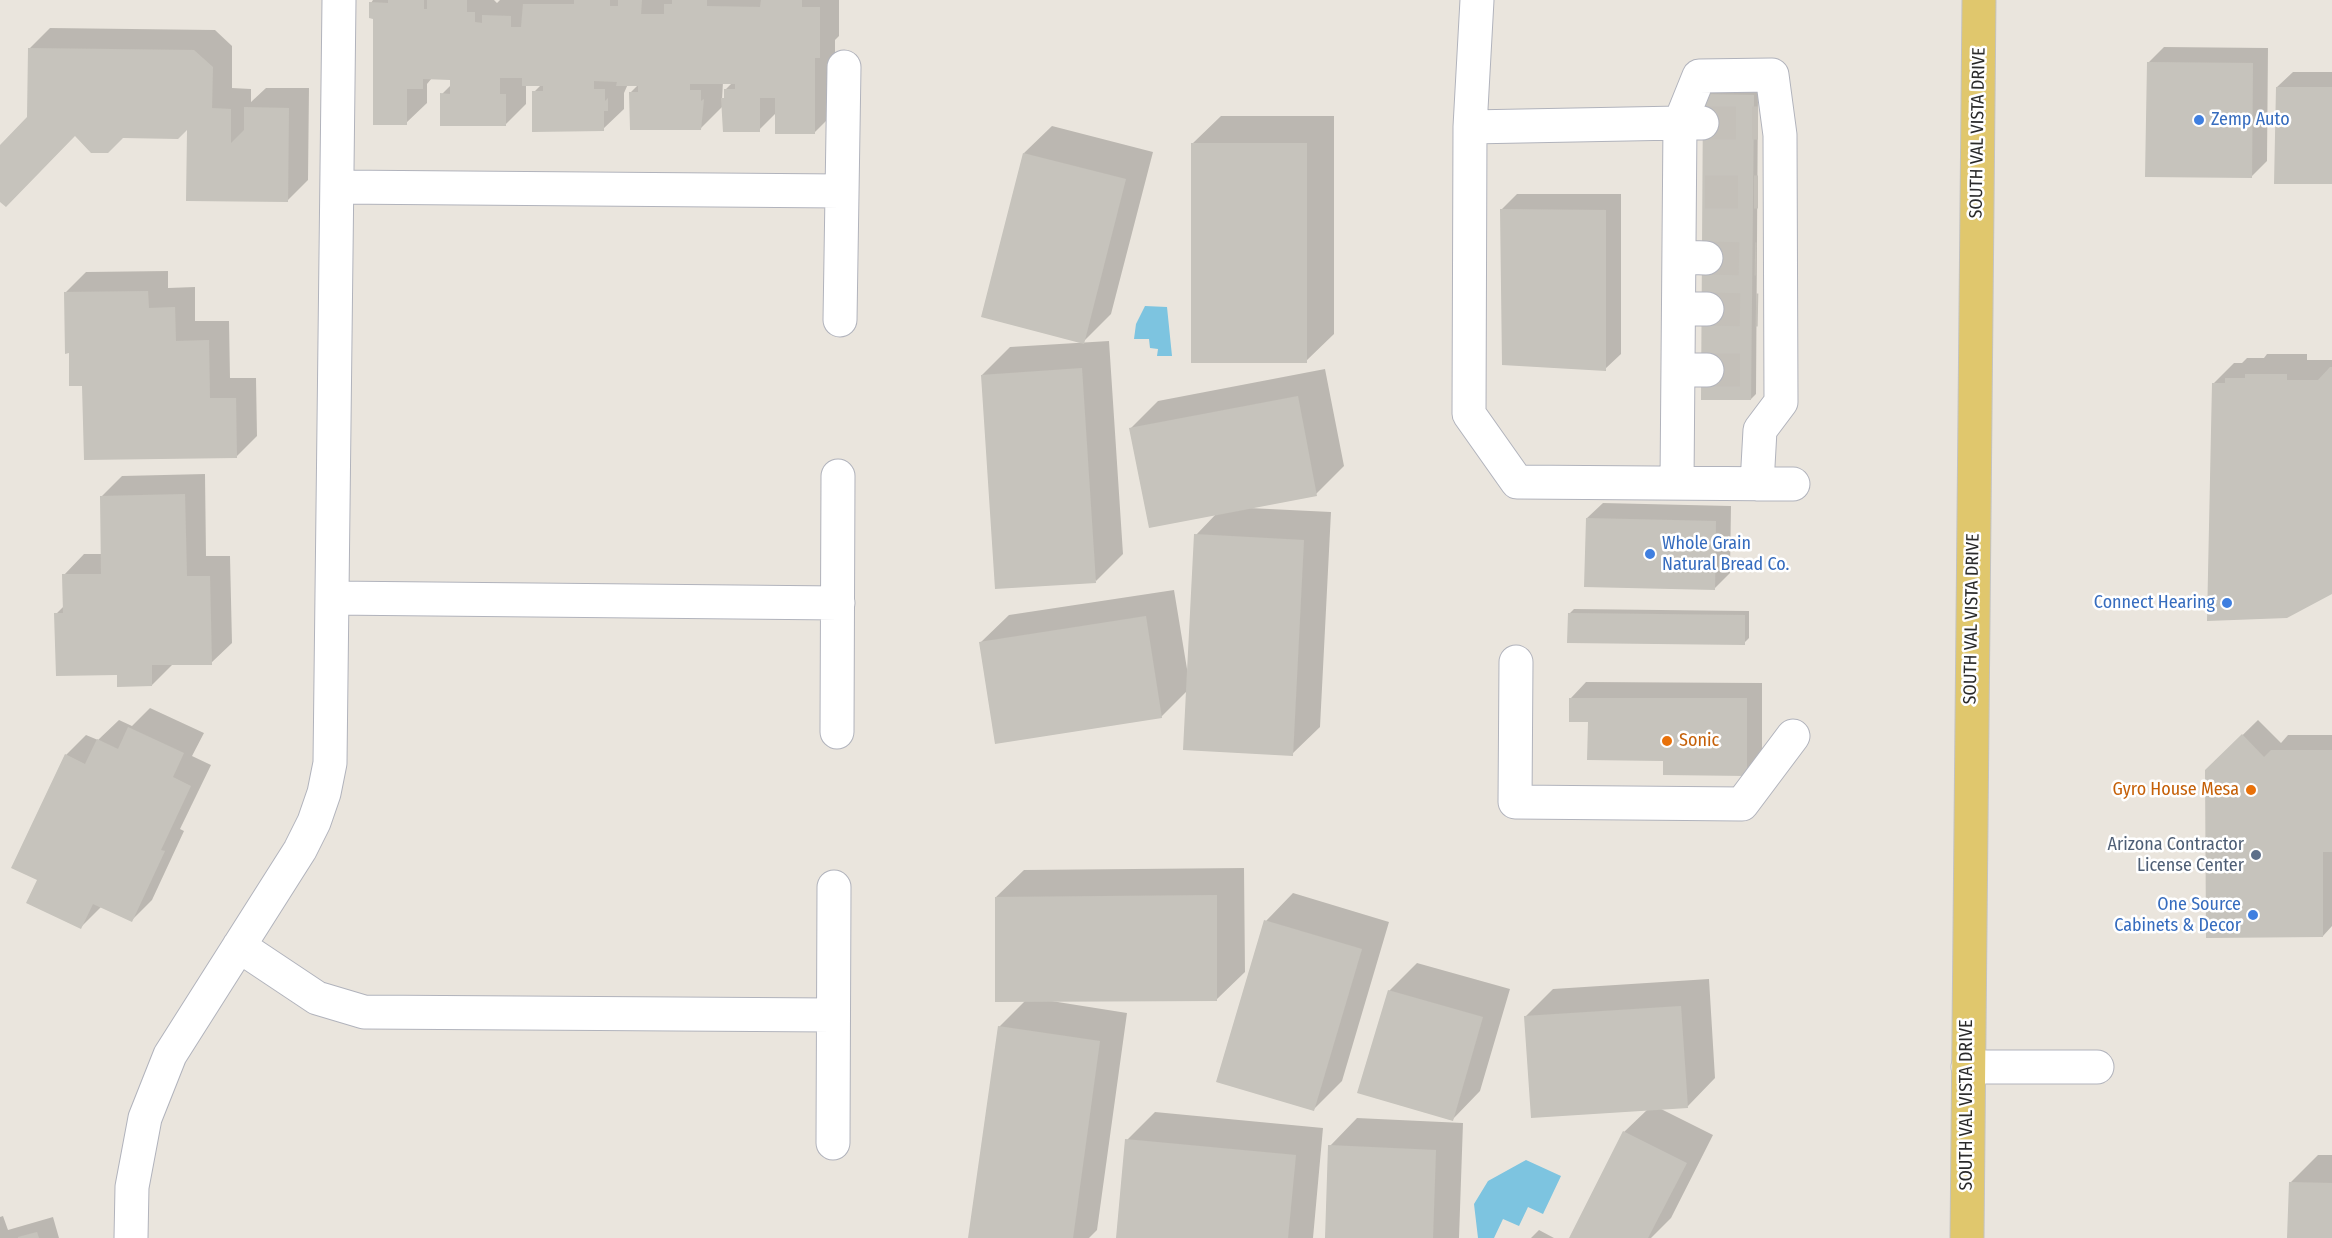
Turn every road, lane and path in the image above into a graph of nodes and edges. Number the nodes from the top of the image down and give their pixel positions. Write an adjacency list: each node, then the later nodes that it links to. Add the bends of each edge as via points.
1 (339, 0): 7 (lane)
2 (1477, 0): 6 (lane)
3 (1979, 0): 22 (main road, SOUTH VAL VISTA DRIVE)
4 (844, 67): 8 (lane)
5 (1692, 123): 6 (lane); 11 (lane, via 1693,370); 12 (lane, via 1699,76 1772,75 1768,123 1768,370 1781,402 1760,430)
6 (1470, 127): 11 (lane, via 1469,414 1517,482)
7 (337, 187): 8 (lane); 14 (lane)
8 (841, 191): 9 (lane)
9 (840, 320)
10 (838, 476): 15 (lane)
11 (1677, 483): 12 (lane)
12 (1757, 484): 13 (lane)
13 (1793, 484)
14 (332, 598): 15 (lane); 20 (lane, via 331,732 324,793 300,850)
15 (838, 603): 17 (lane)
16 (1516, 662): 18 (lane, via 1515,802 1742,804)
17 (837, 732)
18 (1793, 736)
19 (834, 887): 21 (lane)
20 (238, 946): 21 (lane, via 316,998 364,1012); 25 (lane, via 170,1055 145,1118 132,1187)
21 (832, 1015): 24 (lane)
22 (1968, 1067): 23 (lane); 26 (main road, SOUTH VAL VISTA DRIVE)
23 (2097, 1067)
24 (832, 1143)
25 (131, 1238)
26 (1967, 1238)

